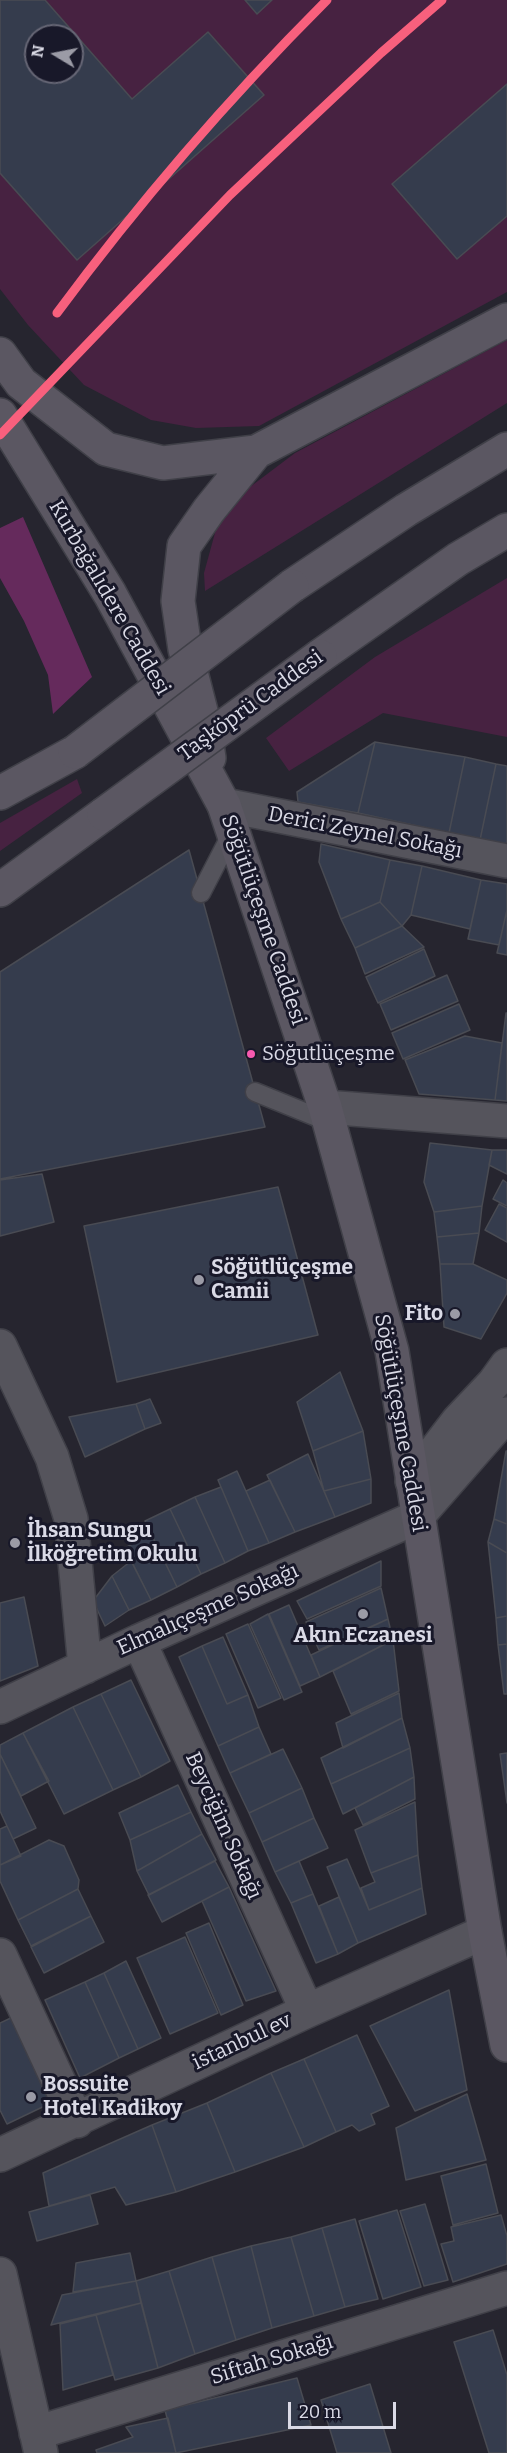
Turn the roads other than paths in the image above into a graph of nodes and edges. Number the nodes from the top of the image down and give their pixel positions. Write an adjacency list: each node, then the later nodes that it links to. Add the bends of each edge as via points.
1 (507, 320): 5 (main road)
2 (0, 354): 5 (main road, via 21,383 106,449 163,463)
3 (0, 415): 8 (main road, Kurbağalıdere Caddesi, via 110,594)
4 (507, 449): 7 (main road, bridge, via 405,510 292,586 75,752)
5 (256, 452): 8 (main road, via 184,546 178,601)
6 (507, 530): 10 (main road, Taşköprü Caddesi, bridge, via 458,559 320,656)
7 (0, 793)
8 (223, 807): 9 (street, Derici Zeynel Sokağı); 11 (lane); 13 (main road, Söğütlüçeşme Caddesi)
9 (507, 861)
10 (0, 890)
11 (201, 893)
12 (255, 1092): 13 (lane)
13 (327, 1114): 14 (street); 18 (main road, Söğütlüçeşme Caddesi, via 392,1351)
14 (507, 1121)
15 (0, 1346): 21 (street, via 52,1457 71,1519)
16 (507, 1365): 18 (street)
17 (506, 1417): 19 (street)
18 (412, 1481): 19 (main road, Söğütlüçeşme Caddesi)
19 (417, 1517): 20 (street, Elmalıçeşme Sokağı); 23 (main road, Söğütlüçeşme Caddesi)
20 (139, 1641): 21 (street, Elmalıçeşme Sokağı); 25 (street, Beyciğim Sokağı)
21 (85, 1667): 22 (street, Elmalıçeşme Sokağı)
22 (0, 1707)
23 (485, 1932): 25 (street, istanbul ev); 26 (main road, Söğütlüçeşme Caddesi)
24 (0, 1955): 27 (street)
25 (307, 2011): 27 (street, istanbul ev)
26 (507, 2045)
27 (76, 2121): 28 (street, istanbul ev)
28 (0, 2155)
29 (0, 2274): 31 (street)
30 (507, 2288): 31 (street, Siftah Sokağı)
31 (38, 2443)

